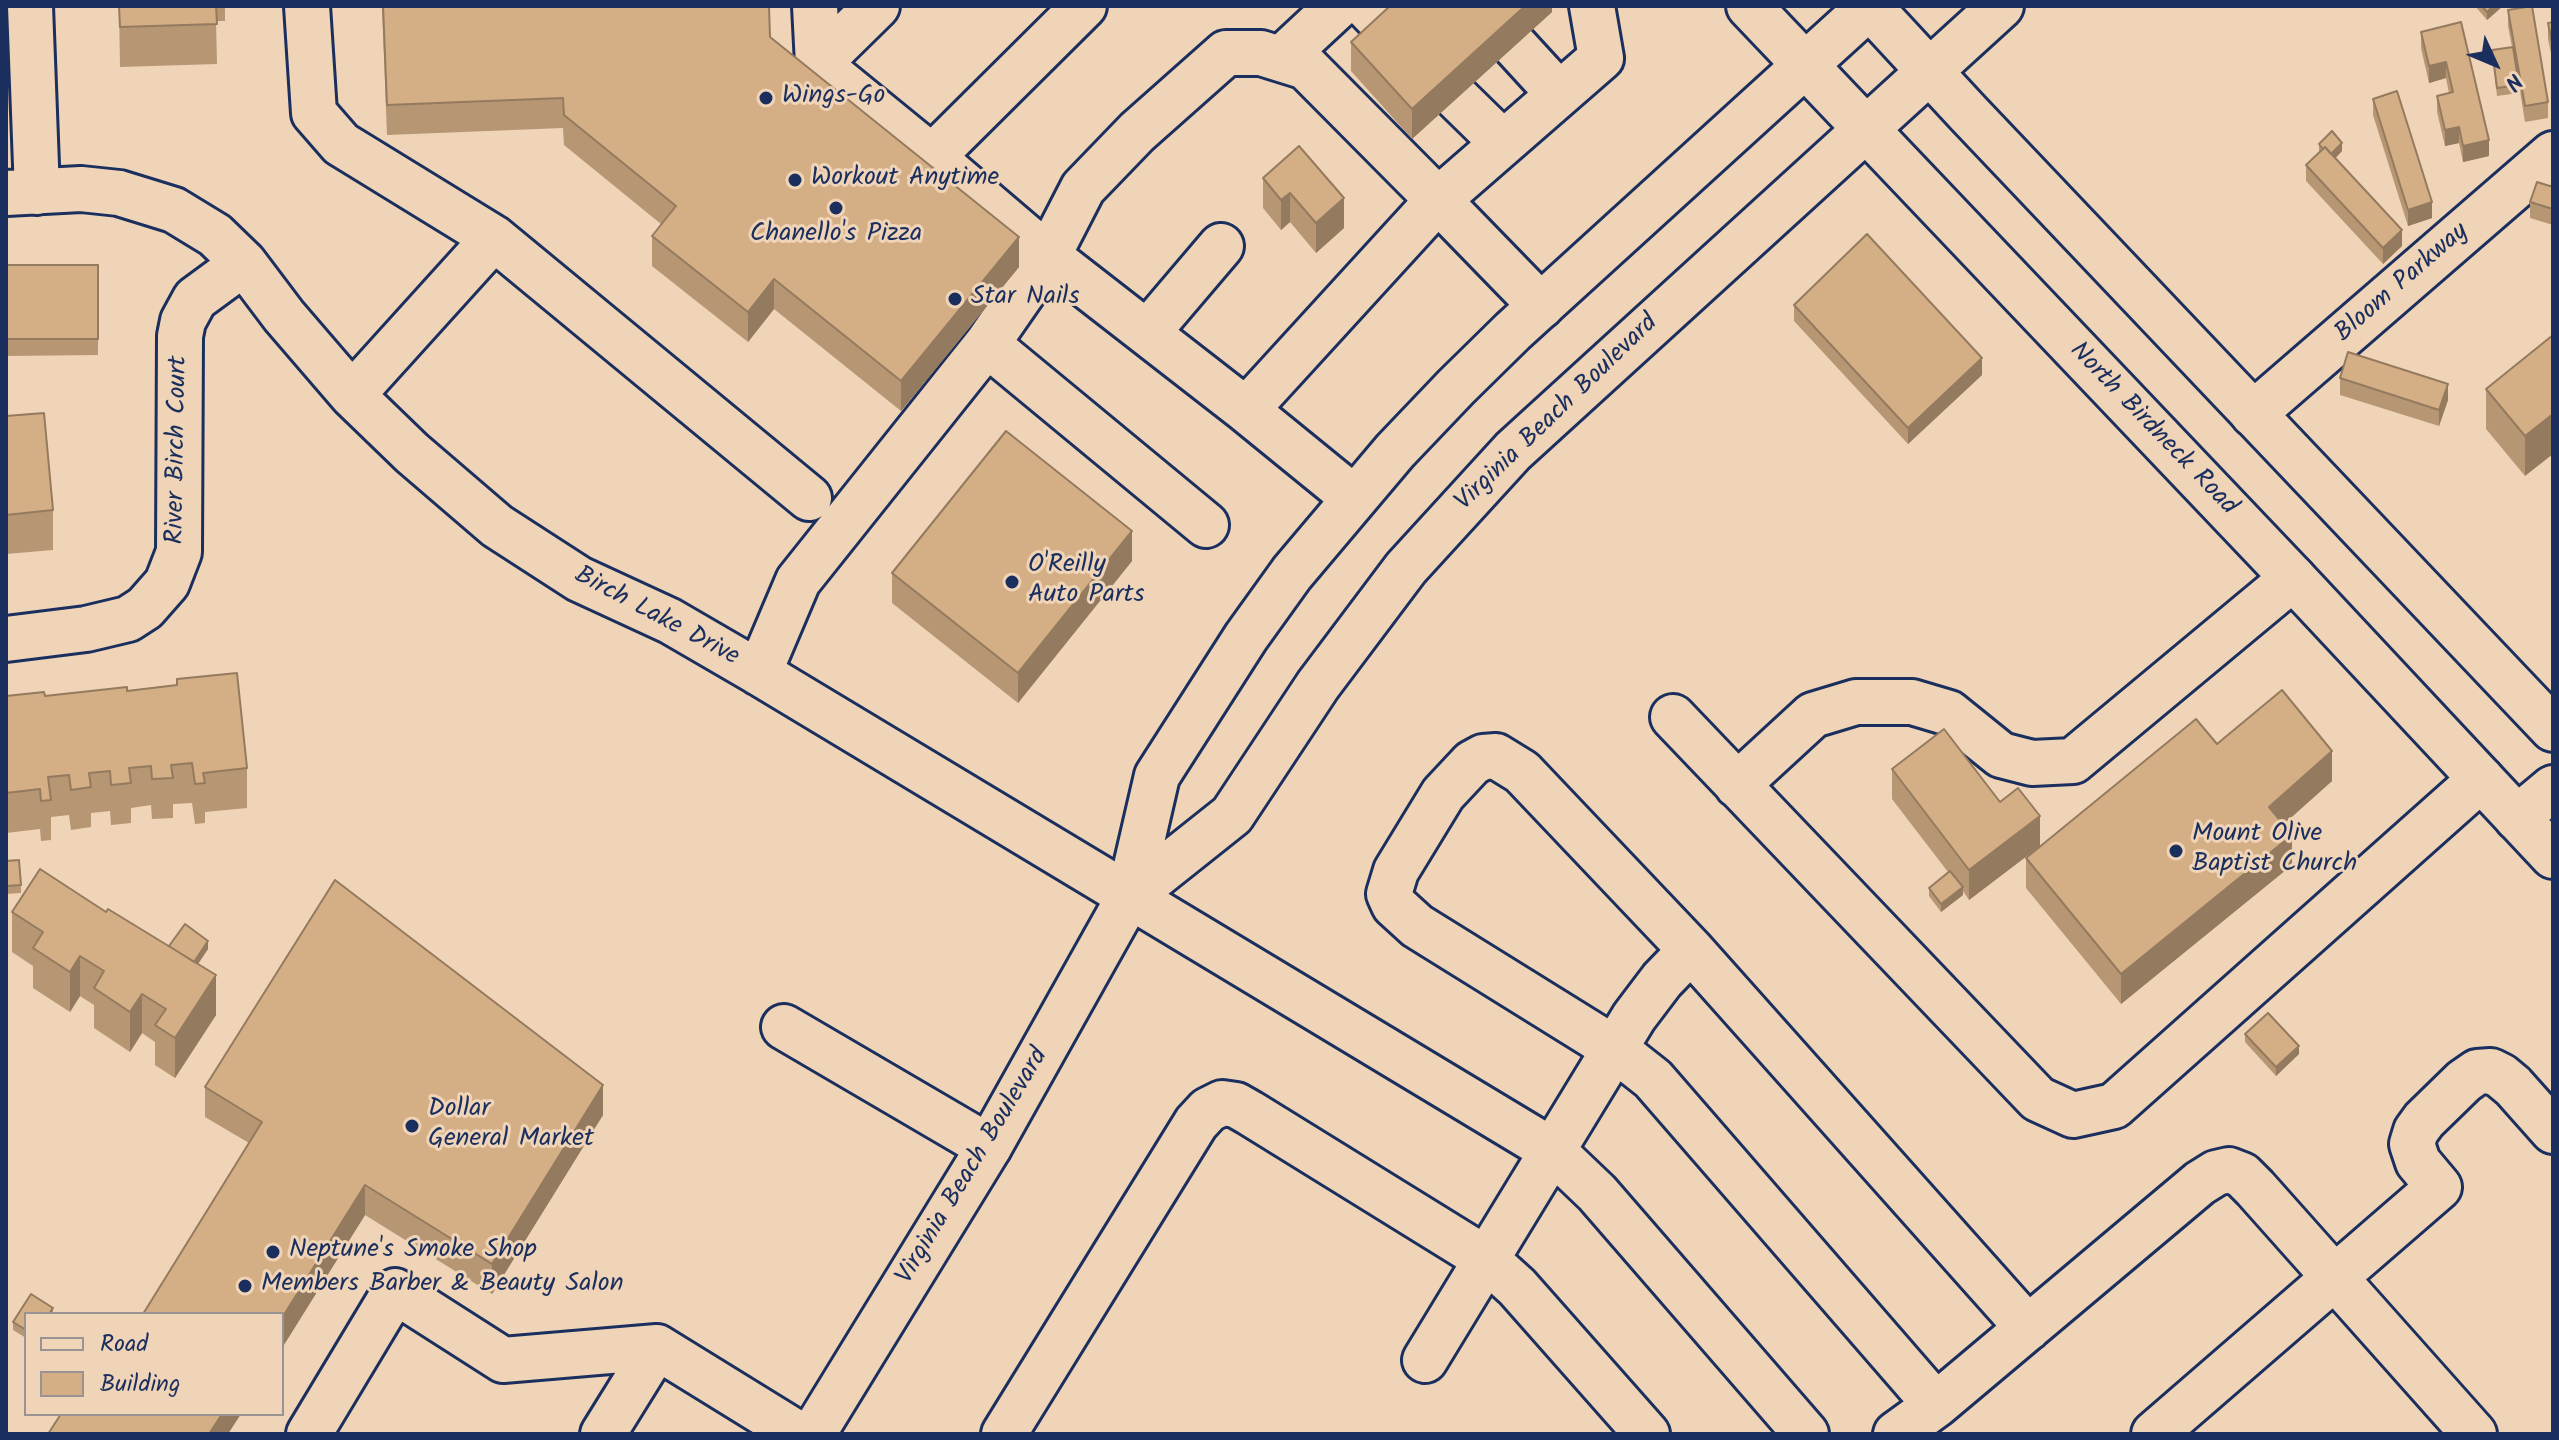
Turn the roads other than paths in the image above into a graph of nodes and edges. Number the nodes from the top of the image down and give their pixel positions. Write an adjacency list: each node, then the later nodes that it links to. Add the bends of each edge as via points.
1 (30, 6): 22 (main road)
2 (307, 6): 24 (main road, via 314,113 341,144)
3 (815, 6): 13 (main road)
4 (877, 6): 13 (main road)
5 (1084, 6): 21 (main road)
6 (1338, 6): 12 (main road)
7 (1592, 6): 16 (main road, via 1601,58)
8 (1749, 6): 14 (main road, North Birdneck Road)
9 (1870, 6): 14 (main road, Virginia Beach Boulevard); 15 (main road)
10 (2001, 6): 15 (main road, Virginia Beach Boulevard)
11 (1515, 46): 16 (main road)
12 (1281, 59): 23 (main road, via 1306,67); 26 (main road, via 1226,53 1083,188)
13 (818, 64): 21 (main road)
14 (1805, 65): 18 (main road, North Birdneck Road); 28 (main road, Virginia Beach Boulevard)
15 (1929, 71): 18 (main road, Virginia Beach Boulevard); 33 (main road)
16 (1559, 94): 19 (main road)
17 (1457, 98): 19 (main road)
18 (1864, 129): 37 (main road, North Birdneck Road); 47 (main road, Virginia Beach Boulevard, via 1513,451 1406,568 1318,685 1232,815)
19 (1503, 143): 23 (main road)
20 (2553, 154): 33 (main road, Bloom Parkway)
21 (932, 157): 26 (main road)
22 (22, 192): 27 (main road, Birch Lake Drive, via 119,193 174,210 215,235)
23 (1438, 200): 28 (main road); 32 (main road)
24 (494, 238): 31 (main road); 34 (main road)
25 (1221, 246): 29 (main road)
26 (1048, 256): 29 (main road); 30 (main road)
27 (244, 263): 31 (main road, Birch Lake Drive); 38 (main road, River Birch Court, via 195,299 183,321 179,552 167,583 128,619)
28 (1541, 306): 35 (main road, Virginia Beach Boulevard, via 1456,387)
29 (1147, 333): 32 (main road)
30 (987, 344): 36 (main road); 39 (main road, via 798,581)
31 (352, 395): 39 (main road, Birch Lake Drive, via 497,526 579,579 670,621)
32 (1246, 410): 35 (main road)
33 (2253, 414): 41 (main road)
34 (809, 498)
35 (1354, 498): 47 (main road, Virginia Beach Boulevard, via 1246,637 1157,776)
36 (1206, 525)
37 (2293, 578): 42 (main road, North Birdneck Road); 43 (main road, via 2073,761 2032,763 2001,755 1949,713 1912,702 1856,702 1813,715)
38 (6, 639)
39 (759, 673): 47 (main road, Birch Lake Drive)
40 (1673, 717): 43 (main road)
41 (2553, 729)
42 (2481, 779): 43 (main road, via 2114,1106 2073,1115 2038,1099); 45 (main road, North Birdneck Road)
43 (1737, 785)
44 (2553, 788): 45 (main road)
45 (2517, 818): 46 (main road, North Birdneck Road)
46 (2553, 856)
47 (1129, 897): 52 (main road, Virginia Beach Boulevard); 53 (main road, Birch Lake Drive)
48 (1691, 950): 50 (main road, via 1648,997); 50 (main road, via 1508,762 1483,757 1443,794 1396,871 1389,894 1394,905 1417,926); 56 (main road)
49 (784, 1027): 52 (main road)
50 (1615, 1049): 53 (main road); 59 (main road, via 1653,1079)
51 (2553, 1131): 55 (main road, via 2501,1076 2477,1072 2416,1131 2412,1144 2418,1162 2439,1187)
52 (989, 1147): 63 (main road, Virginia Beach Boulevard)
53 (1553, 1151): 54 (main road); 66 (main road, Birch Lake Drive, via 1597,1193)
54 (1486, 1259): 58 (main road); 64 (main road, via 1250,1113 1222,1103 1196,1123); 65 (main road)
55 (2337, 1277): 56 (main road, via 2242,1175 2229,1170 2200,1183); 68 (main road); 69 (main road)
56 (2028, 1328): 59 (main road)
57 (657, 1347): 60 (main road, via 503,1360 395,1291); 61 (main road); 62 (main road)
58 (1425, 1360)
59 (1936, 1405): 67 (main road)
60 (309, 1434)
61 (603, 1434)
62 (798, 1434)
63 (813, 1434)
64 (1004, 1434)
65 (1647, 1434)
66 (1806, 1434)
67 (1896, 1434)
68 (2154, 1434)
69 (2474, 1434)

